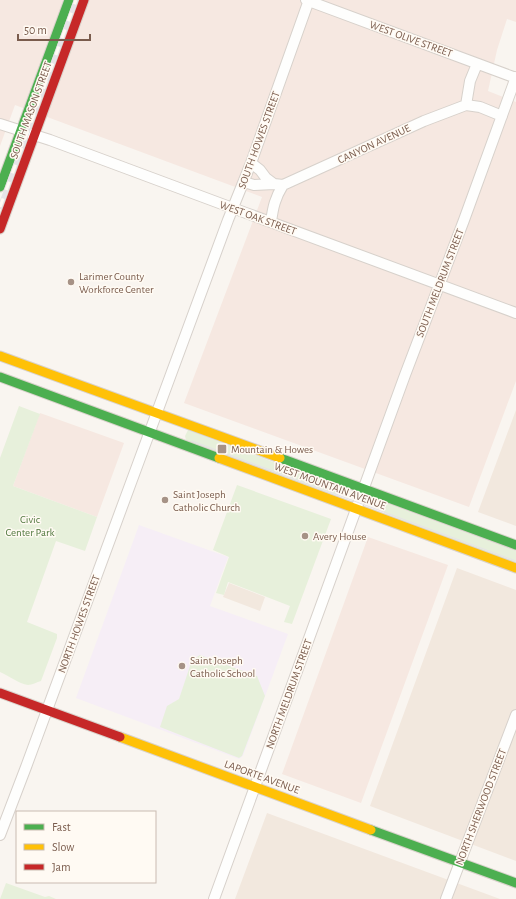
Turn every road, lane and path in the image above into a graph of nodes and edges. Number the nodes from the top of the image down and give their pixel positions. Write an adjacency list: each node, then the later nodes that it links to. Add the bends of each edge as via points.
1 (69, 0): 9 (street, SOUTH MASON STREET)
2 (84, 0): 10 (street, SOUTH MASON STREET)
3 (308, 0): 4 (street, WEST OLIVE STREET); 11 (street, SOUTH HOWES STREET)
4 (477, 64): 5 (street, WEST OLIVE STREET); 6 (street, via 470,81)
5 (516, 78): 7 (street, SOUTH MELDRUM STREET)
6 (466, 105): 7 (street); 13 (street, CANYON AVENUE)
7 (502, 116): 18 (street, SOUTH MELDRUM STREET)
8 (0, 124): 9 (street, WEST OAK STREET)
9 (20, 131): 10 (street, WEST OAK STREET); 14 (street, SOUTH MASON STREET)
10 (34, 135): 15 (street, WEST OAK STREET); 17 (street, SOUTH MASON STREET)
11 (251, 164): 12 (street, SOUTH HOWES STREET); 13 (street, via 266,178)
12 (244, 182): 13 (street, CANYON AVENUE, via 254,185); 15 (street, SOUTH HOWES STREET)
13 (278, 184): 16 (street)
14 (0, 187)
15 (233, 209): 16 (street, WEST OAK STREET); 22 (street, SOUTH HOWES STREET)
16 (271, 222): 18 (street, WEST OAK STREET)
17 (0, 229)
18 (439, 284): 19 (street, WEST OAK STREET); 24 (street, SOUTH MELDRUM STREET)
19 (516, 313)
20 (0, 356): 22 (street, WEST MOUNTAIN AVENUE)
21 (0, 377): 23 (street, WEST MOUNTAIN AVENUE)
22 (157, 413): 23 (street, NORTH HOWES STREET); 24 (street, WEST MOUNTAIN AVENUE)
23 (150, 432): 25 (street, WEST MOUNTAIN AVENUE); 29 (street, NORTH HOWES STREET)
24 (364, 489): 25 (street, NORTH MELDRUM STREET); 26 (street, WEST MOUNTAIN AVENUE)
25 (357, 509): 27 (street, WEST MOUNTAIN AVENUE); 31 (street, NORTH MELDRUM STREET)
26 (516, 545)
27 (516, 568)
28 (0, 693): 29 (street, LAPORTE AVENUE)
29 (47, 710): 31 (street, LAPORTE AVENUE); 32 (street, NORTH HOWES STREET)
30 (516, 715): 33 (street, NORTH SHERWOOD STREET)
31 (254, 786): 33 (street, LAPORTE AVENUE); 35 (street, NORTH MELDRUM STREET)
32 (0, 835)
33 (460, 862): 34 (street, LAPORTE AVENUE); 36 (street, NORTH SHERWOOD STREET)
34 (516, 883)
35 (214, 899)
36 (446, 899)

